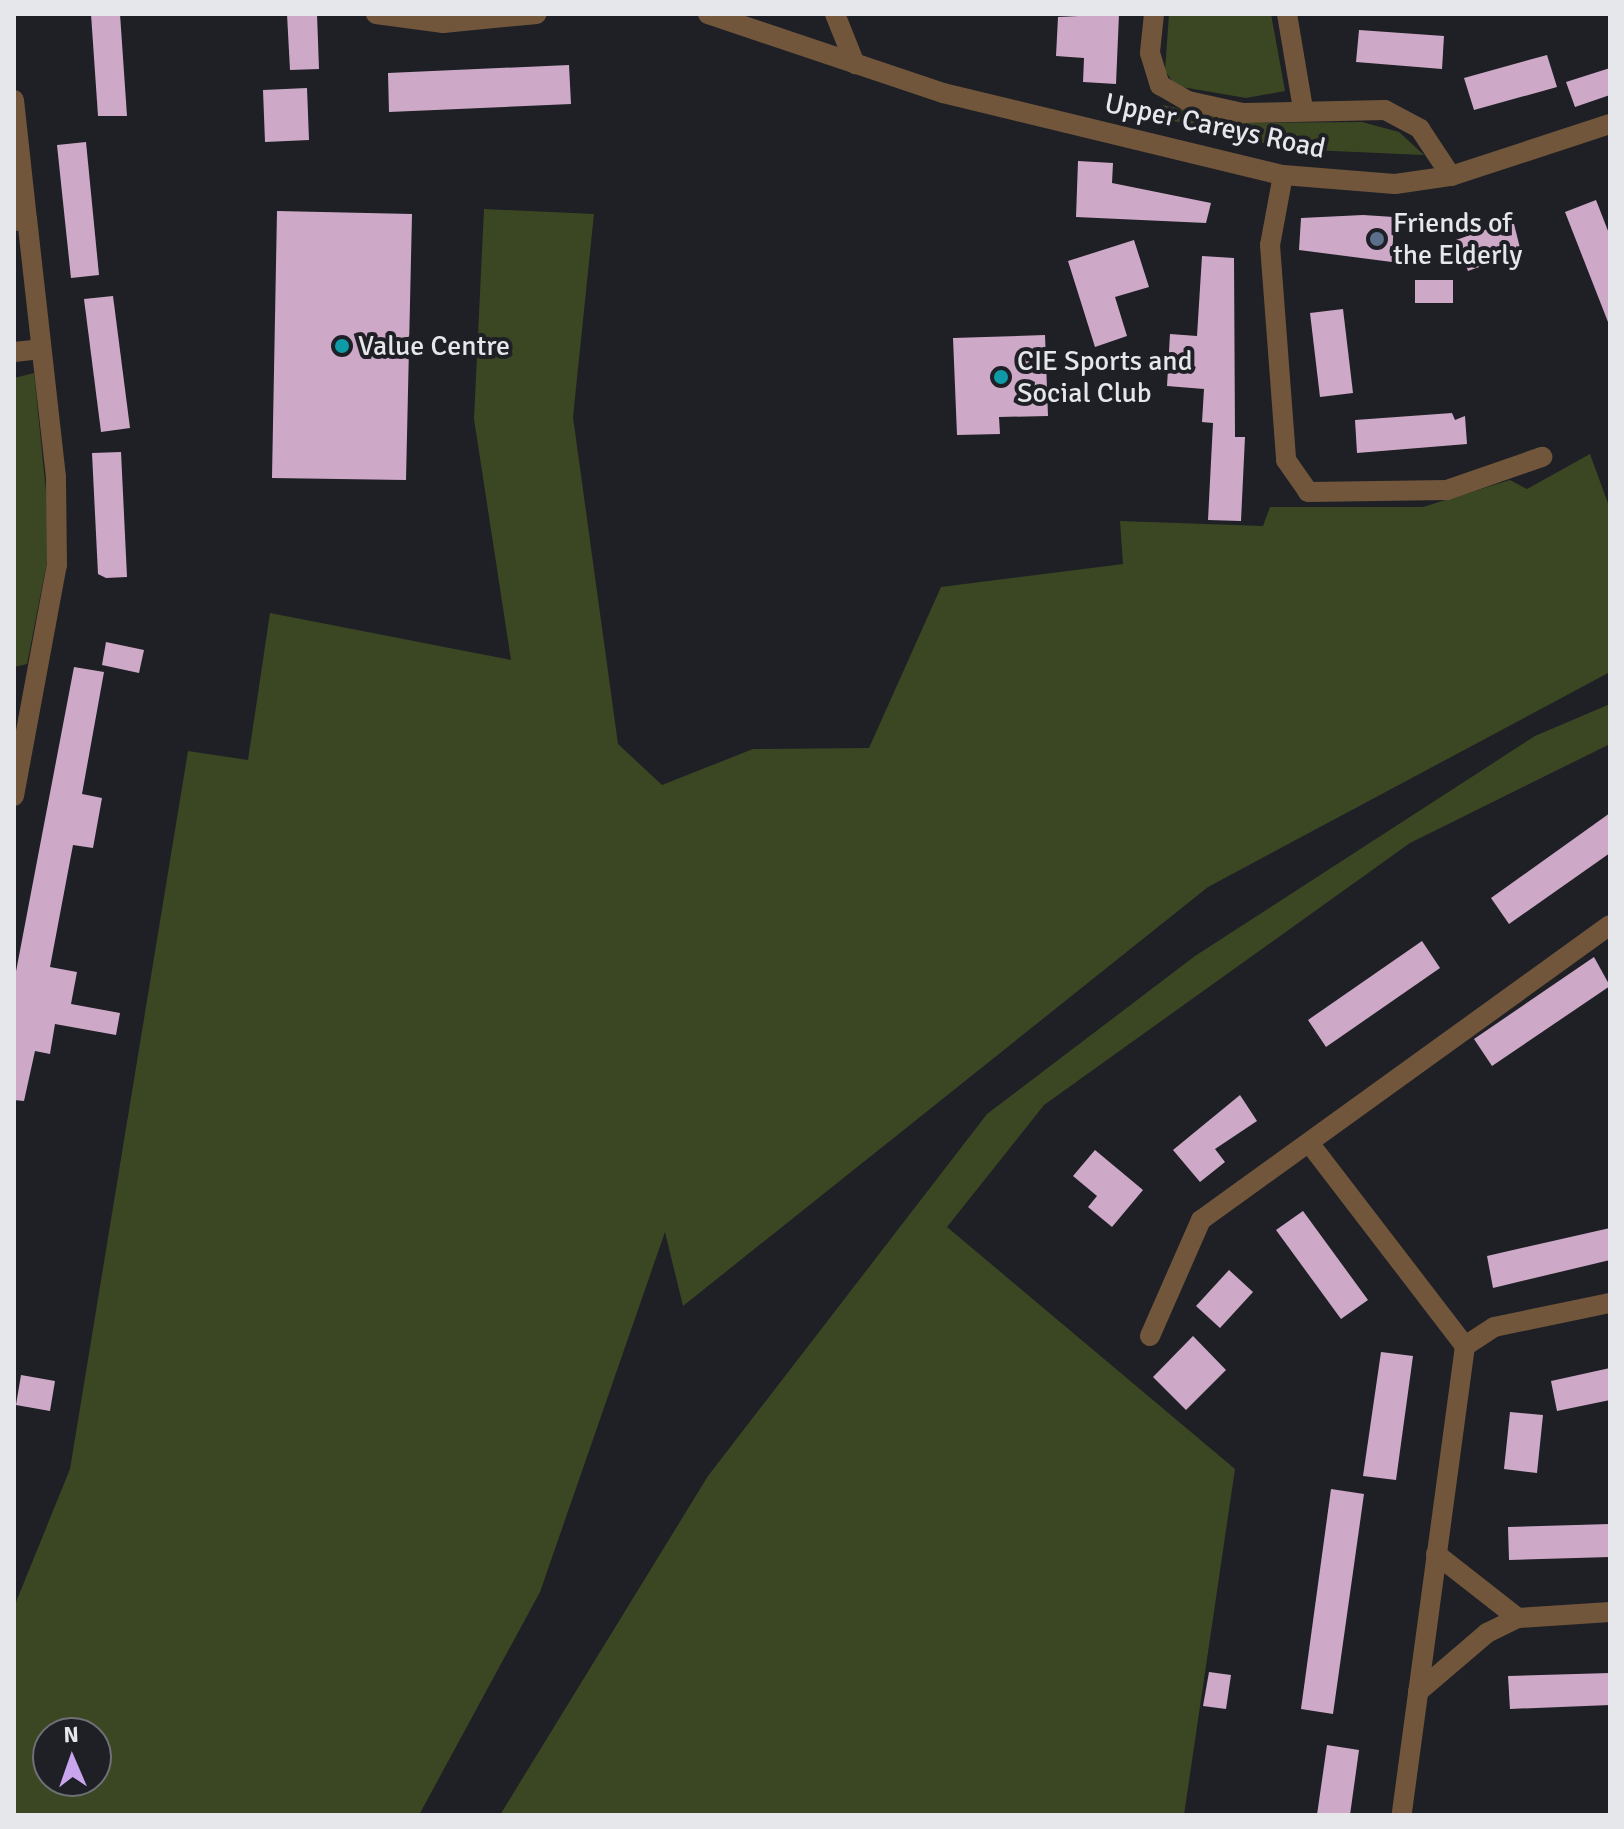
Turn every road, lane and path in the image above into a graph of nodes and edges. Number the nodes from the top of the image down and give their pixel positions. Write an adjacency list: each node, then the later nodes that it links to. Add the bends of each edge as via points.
1 (376, 14): 2 (street, via 443,23)
2 (537, 14)
3 (708, 14): 7 (street, Upper Careys Road)
4 (835, 14): 7 (street)
5 (1154, 14): 9 (street, via 1150,53 1160,85 1188,101 1243,113)
6 (1287, 14): 9 (street)
7 (855, 64): 11 (street, Upper Careys Road)
8 (14, 100): 13 (street)
9 (1303, 109): 12 (street, via 1385,110 1420,129)
10 (1609, 127): 12 (street, Upper Careys Road)
11 (1283, 175): 12 (street, Upper Careys Road, via 1395,184); 16 (street, via 1270,245 1286,460 1308,492 1447,490)
12 (1451, 176)
13 (20, 220): 14 (street)
14 (41, 349): 15 (street); 17 (street, via 56,477 57,565)
15 (14, 352)
16 (1542, 457)
17 (20, 738): 18 (street)
18 (14, 796)
19 (1610, 925): 20 (street)
20 (1310, 1144): 22 (street, via 1201,1220); 23 (street)
21 (1610, 1303): 23 (street, via 1494,1327)
22 (1150, 1336)
23 (1465, 1346): 24 (street)
24 (1436, 1554): 26 (street); 27 (street)
25 (1610, 1612): 26 (street)
26 (1518, 1618): 27 (street, via 1487,1633)
27 (1418, 1692): 28 (street)
28 (1402, 1815)

